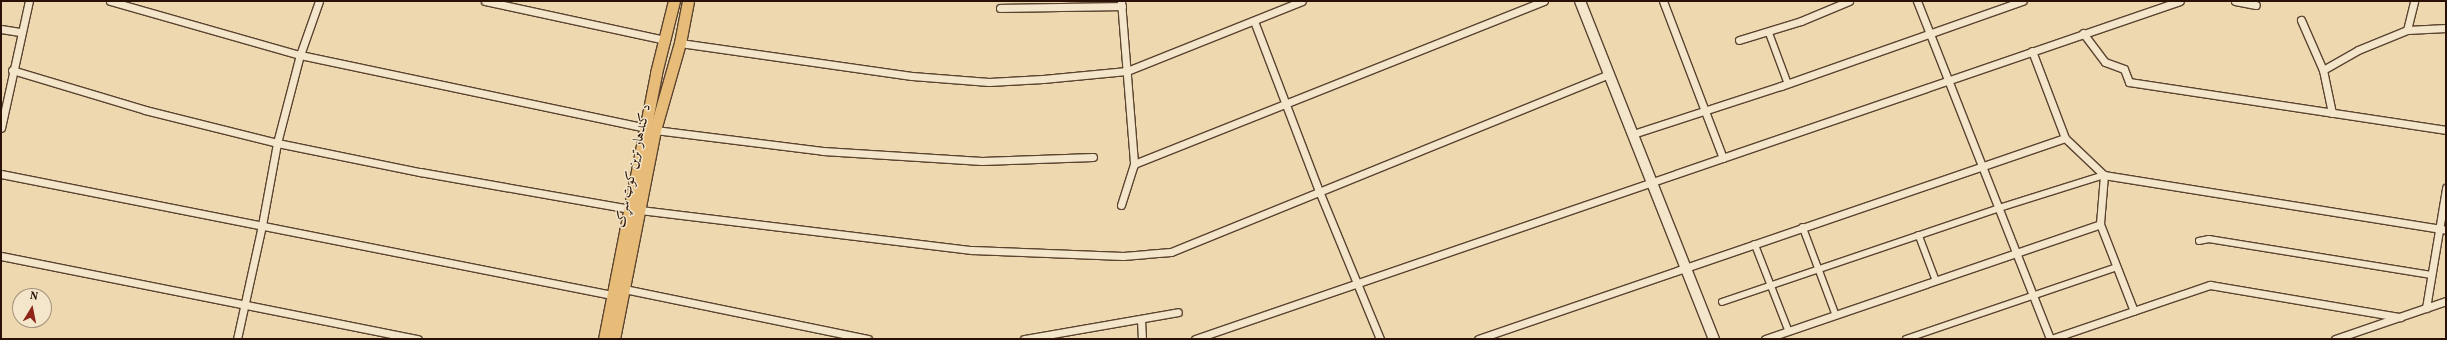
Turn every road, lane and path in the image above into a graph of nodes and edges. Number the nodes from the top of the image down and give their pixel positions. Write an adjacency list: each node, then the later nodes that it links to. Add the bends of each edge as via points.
1 (29, 1): 26 (street)
2 (110, 1): 34 (street)
3 (319, 1): 34 (street)
4 (485, 1): 30 (street)
5 (674, 1): 30 (main road, د کندهار ترين کوټ سړک)
6 (688, 1): 32 (main road, د کندهار ترين کوټ سړک)
7 (1302, 1): 22 (street)
8 (1544, 1): 42 (street)
9 (1580, 1): 38 (main road)
10 (1663, 1): 43 (street)
11 (1849, 1): 27 (street)
12 (1918, 1): 28 (street)
13 (2022, 1): 18 (street)
14 (2180, 1): 29 (street)
15 (2235, 1): 19 (street)
16 (2414, 1): 25 (street)
17 (1122, 3): 20 (street); 36 (street)
18 (2009, 3): 28 (street)
19 (2256, 5)
20 (1000, 8)
21 (2301, 20): 37 (street)
22 (1254, 21): 36 (street); 42 (street)
23 (2446, 28): 25 (street)
24 (1, 29): 26 (street)
25 (2407, 30): 37 (street, via 2358,50)
26 (20, 32): 35 (street)
27 (1768, 32): 31 (street); 40 (street)
28 (1930, 32): 39 (street); 40 (street)
29 (2083, 33): 33 (street); 44 (street, via 2105,62 2124,69 2129,82)
30 (666, 40): 32 (main road); 46 (main road, د کندهار ترين کوټ سړک)
31 (1739, 40)
32 (680, 43): 36 (street, via 912,76 989,82 1105,74); 46 (main road, د کندهار ترين کوټ سړک)
33 (2032, 51): 39 (street); 49 (street)
34 (300, 55): 46 (street); 50 (street)
35 (12, 70): 41 (street); 50 (street, via 145,110)
36 (1127, 70): 53 (street)
37 (2323, 70): 44 (street)
38 (1609, 74): 48 (main road); 59 (street)
39 (1948, 79): 52 (street); 54 (street)
40 (1788, 83): 43 (street)
41 (4, 100): 45 (street)
42 (1287, 103): 53 (street); 59 (street)
43 (1705, 110): 48 (street); 52 (street)
44 (2332, 113): 47 (street)
45 (1, 128)
46 (650, 129): 51 (street, via 822,151 982,161); 62 (main road, د کندهار ترين کوټ سړک)
47 (2446, 130)
48 (1633, 134): 57 (main road)
49 (2065, 138): 54 (street); 56 (street)
50 (277, 143): 62 (street, via 420,172); 64 (street)
51 (1093, 157)
52 (1724, 158): 57 (street)
53 (1134, 164): 60 (street)
54 (1982, 166): 61 (street); 65 (street)
55 (1, 174): 64 (street)
56 (2104, 175): 61 (street); 63 (street); 66 (street)
57 (1652, 182): 73 (main road); 77 (street)
58 (2446, 188): 66 (street)
59 (1319, 191): 62 (street, via 1171,252 1123,256 972,250); 77 (street)
60 (1121, 205)
61 (1999, 208): 67 (street); 70 (street)
62 (635, 210): 79 (main road, د کندهار ترين کوټ سړک); 80 (main road, د کندهار ترين کوټ سړک)
63 (2100, 224): 70 (street); 72 (street)
64 (262, 225): 80 (street); 84 (street)
65 (1803, 228): 69 (street); 74 (street)
66 (2443, 229): 75 (street)
67 (1920, 235): 74 (street); 76 (street)
68 (2199, 241): 75 (street, via 2209,239)
69 (1755, 244): 73 (street); 78 (street)
70 (2017, 253): 76 (street); 81 (street)
71 (1, 256): 84 (street)
72 (2116, 267): 81 (street); 86 (street)
73 (1686, 268): 102 (street); 103 (main road)
74 (1819, 270): 78 (street); 88 (street)
75 (2431, 275): 85 (street)
76 (1936, 280): 88 (street)
77 (1358, 285): 100 (street); 101 (street)
78 (1771, 285): 83 (street); 91 (street)
79 (624, 289): 96 (main road, د کندهار ترين کوټ سړک); 97 (street)
80 (612, 295): 95 (main road, د کندهار ترين کوټ سړک)
81 (2033, 295): 105 (street); 106 (street)
82 (2446, 301): 85 (street)
83 (1722, 302)
84 (244, 305): 93 (street); 94 (street)
85 (2426, 308): 89 (street)
86 (2134, 311): 89 (street, via 2210,285); 106 (street)
87 (1178, 312): 90 (street)
88 (1836, 315): 91 (street)
89 (2400, 317): 107 (street)
90 (1141, 320): 98 (street); 99 (street)
91 (1789, 331): 92 (street)
92 (1778, 337): 104 (street)
93 (238, 339)
94 (418, 339)
95 (604, 339)
96 (614, 339)
97 (868, 339)
98 (1024, 339)
99 (1142, 339)
100 (1196, 339)
101 (1380, 339)
102 (1478, 339)
103 (1714, 339)
104 (1765, 339)
105 (1906, 339)
106 (2051, 339)
107 (2335, 339)

